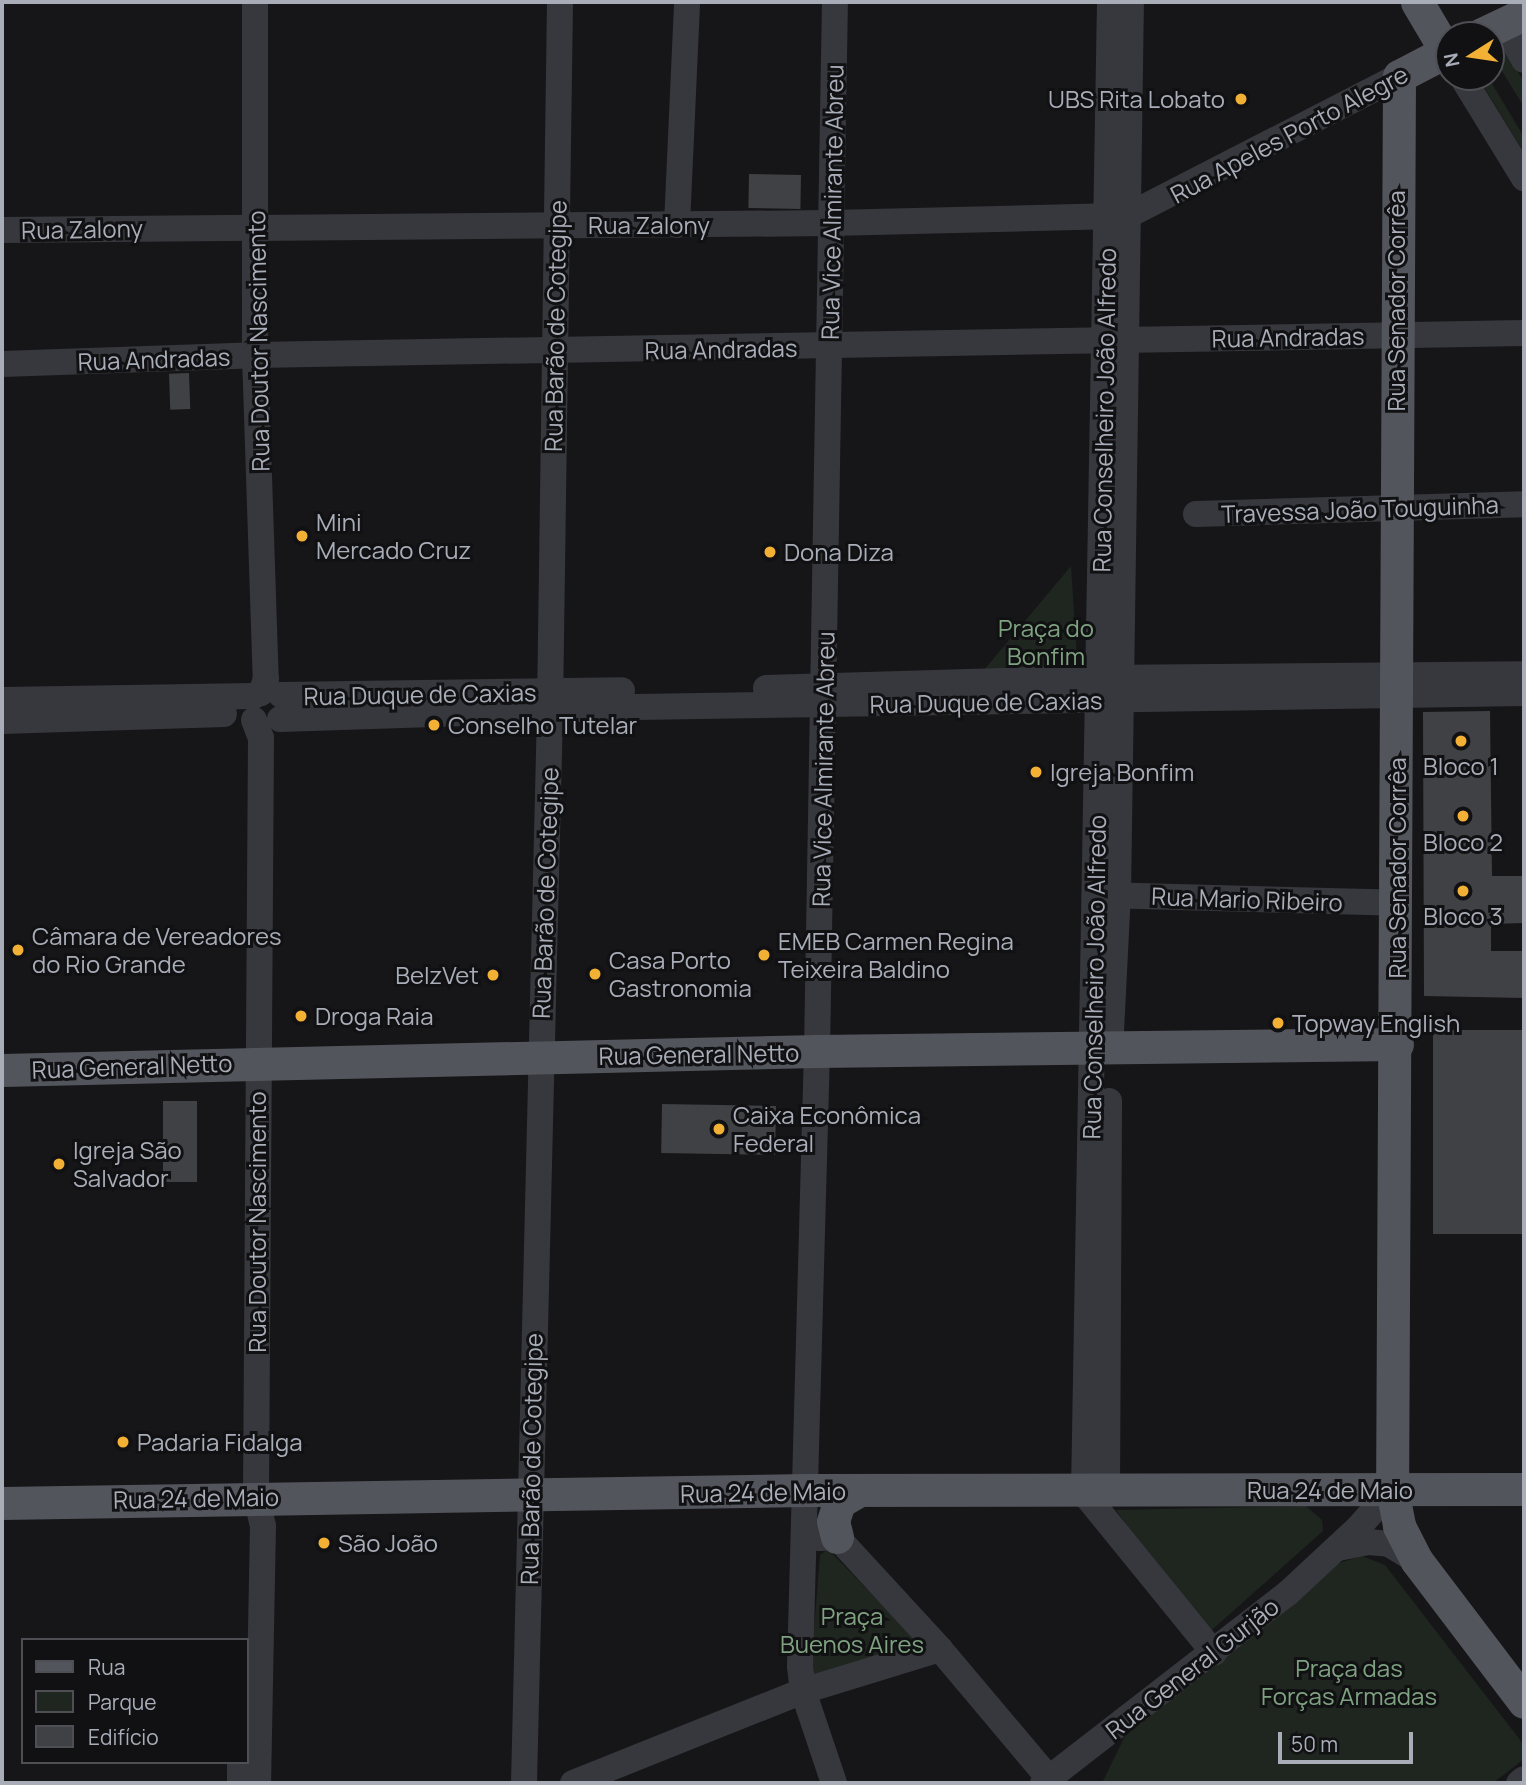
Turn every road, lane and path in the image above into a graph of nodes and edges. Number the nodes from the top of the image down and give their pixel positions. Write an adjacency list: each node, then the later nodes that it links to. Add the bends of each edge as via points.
1 (255, 2): 20 (street, Rua Doutor Nascimento)
2 (560, 2): 18 (street, Rua Barão de Cotegipe)
3 (687, 2): 19 (street)
4 (835, 2): 17 (street, Rua Vice Almirante Abreu)
5 (1110, 2): 14 (street, Rua Conselheiro João Alfredo)
6 (1131, 2): 14 (street, Rua Conselheiro João Alfredo)
7 (1417, 2): 9 (main road)
8 (1499, 19): 10 (street)
9 (1435, 32)
10 (1524, 60)
11 (1435, 64): 12 (main road, Rua Apeles Porto Alegre)
12 (1399, 76): 16 (street, Rua Apeles Porto Alegre); 23 (main road, Rua Senador Corrêa)
13 (1471, 91): 15 (street)
14 (1119, 110): 16 (street, Rua Conselheiro João Alfredo)
15 (1524, 177)
16 (1117, 216): 17 (street, Rua Zalony); 24 (street, Rua Conselheiro João Alfredo)
17 (831, 223): 19 (street, Rua Zalony); 25 (street, Rua Vice Almirante Abreu)
18 (556, 225): 19 (street, Rua Zalony); 20 (street, Rua Zalony); 26 (street, Rua Barão de Cotegipe)
19 (677, 225)
20 (256, 227): 21 (street, Rua Zalony); 27 (street, Rua Doutor Nascimento)
21 (2, 230)
22 (1524, 333): 23 (street, Rua Andradas)
23 (1395, 334): 24 (street, Rua Andradas); 30 (main road, Rua Senador Corrêa)
24 (1115, 340): 25 (street, Rua Andradas); 34 (street, Rua Conselheiro João Alfredo)
25 (831, 347): 26 (street, Rua Andradas); 36 (street, Rua Vice Almirante Abreu)
26 (556, 353): 27 (street, Rua Andradas); 38 (street, Rua Barão de Cotegipe)
27 (255, 355): 28 (street, Rua Andradas); 39 (street, Rua Doutor Nascimento)
28 (2, 364)
29 (1524, 504): 30 (street, Travessa João Touguinha)
30 (1396, 508): 31 (street, Travessa João Touguinha); 33 (main road, Rua Senador Corrêa)
31 (1196, 514)
32 (1524, 674): 33 (street, Rua Duque de Caxias)
33 (1397, 686): 34 (street, Rua Duque de Caxias); 35 (street, Rua Duque de Caxias); 43 (main road, Rua Senador Corrêa)
34 (1110, 689): 36 (street, Rua Duque de Caxias); 42 (street, Rua Conselheiro João Alfredo)
35 (1524, 693)
36 (824, 694): 38 (street, Rua Duque de Caxias); 46 (street, Rua Vice Almirante Abreu)
37 (2, 700): 40 (street, Rua Duque de Caxias)
38 (550, 700): 39 (street, Rua Duque de Caxias); 47 (street, Rua Barão de Cotegipe)
39 (266, 707): 40 (street, Rua Duque de Caxias); 48 (street, Rua Doutor Nascimento)
40 (46, 709): 41 (street, Rua Duque de Caxias)
41 (2, 721)
42 (1107, 895): 43 (street, Rua Mario Ribeiro); 45 (street, Rua Conselheiro João Alfredo)
43 (1397, 903): 44 (main road, Rua Senador Corrêa)
44 (1397, 1044): 45 (main road, Rua General Netto); 50 (main road, Rua Senador Corrêa)
45 (1101, 1048): 46 (main road, Rua General Netto); 54 (street, Rua Conselheiro João Alfredo)
46 (817, 1051): 47 (main road, Rua General Netto); 52 (street, Rua Vice Almirante Abreu)
47 (540, 1058): 48 (main road, Rua General Netto); 56 (street, Rua Barão de Cotegipe)
48 (258, 1063): 49 (main road, Rua General Netto); 55 (street, Rua Doutor Nascimento)
49 (2, 1070)
50 (1392, 1489): 51 (main road, Rua 24 de Maio); 54 (main road, Rua 24 de Maio); 59 (street, Rua General Gurjão); 60 (main road, Rua Senador Corrêa, via 1399,1526)
51 (1524, 1489)
52 (807, 1490): 53 (main road, Rua 24 de Maio); 56 (main road, Rua 24 de Maio); 61 (street, Rua Vice Almirante Abreu)
53 (860, 1490): 54 (main road, Rua 24 de Maio); 58 (main road, via 839,1502 833,1521)
54 (1096, 1492): 64 (street)
55 (256, 1496): 56 (main road, Rua 24 de Maio); 57 (main road, Rua 24 de Maio); 62 (street, Rua Doutor Nascimento, via 246,1530); 71 (street, Rua Doutor Nascimento, via 263,1526)
56 (531, 1497): 72 (street, Rua Barão de Cotegipe)
57 (2, 1503)
58 (837, 1537): 61 (street, via 815,1540); 63 (street)
59 (1336, 1548): 60 (street, via 1368,1542 1389,1544); 64 (street, Rua General Gurjão)
60 (1417, 1561): 66 (main road, Rua Senador Corrêa)
61 (804, 1565): 65 (street, Rua Vice Almirante Abreu)
62 (244, 1638)
63 (940, 1649): 65 (street); 69 (street)
64 (1214, 1653): 69 (street, Rua General Gurjão)
65 (803, 1691): 73 (street); 74 (street, Rua Vice Almirante Abreu)
66 (1524, 1702)
67 (240, 1764): 70 (street)
68 (1524, 1779): 75 (street)
69 (1049, 1782)
70 (240, 1783)
71 (258, 1783)
72 (524, 1783)
73 (573, 1783)
74 (834, 1783)
75 (1518, 1783)

